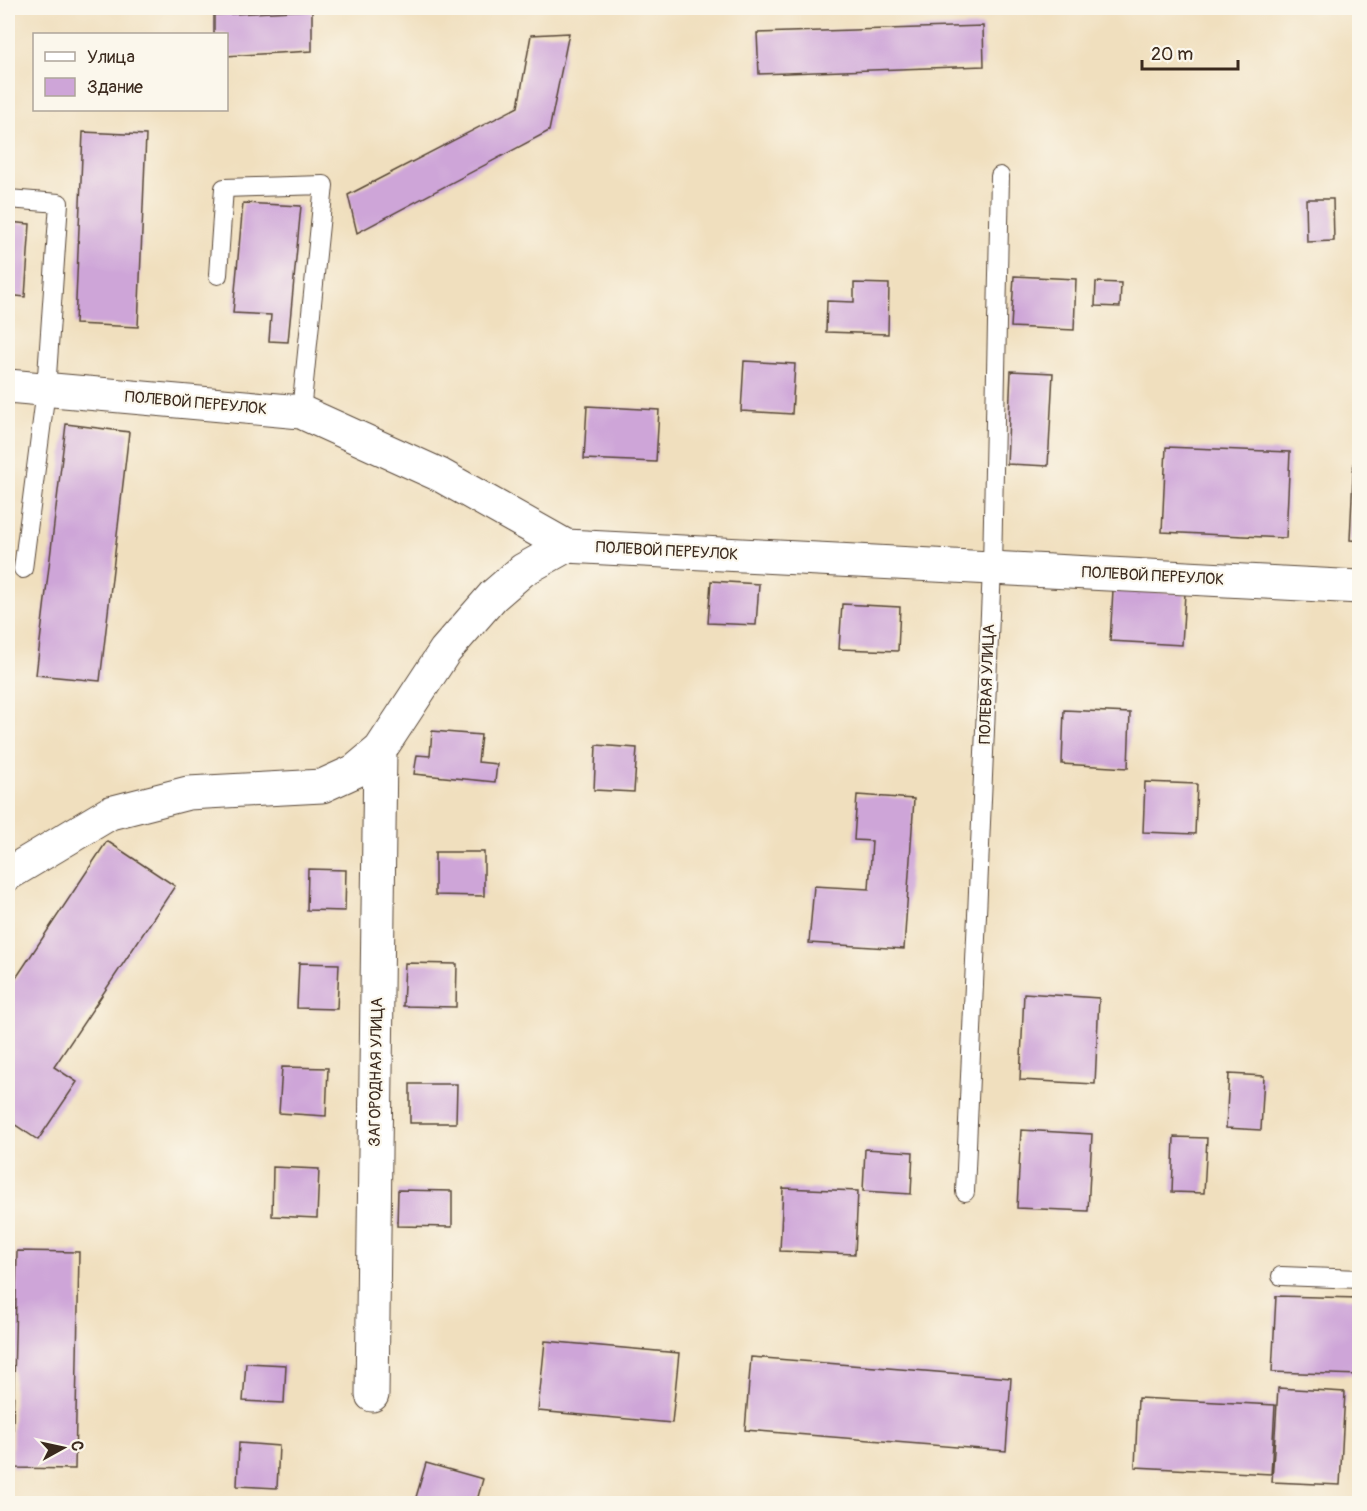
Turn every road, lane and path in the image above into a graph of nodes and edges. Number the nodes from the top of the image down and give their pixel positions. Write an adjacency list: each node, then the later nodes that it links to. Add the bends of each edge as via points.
1 (1000, 176): 8 (lane, ПОЛЕВАЯ УЛИЦА)
2 (8, 200): 5 (lane, via 59,204)
3 (218, 275): 6 (lane, via 225,188 324,186)
4 (8, 386): 5 (street, ПОЛЕВОЙ ПЕРЕУЛОК)
5 (46, 390): 6 (street, ПОЛЕВОЙ ПЕРЕУЛОК); 9 (lane)
6 (301, 412): 7 (street, ПОЛЕВОЙ ПЕРЕУЛОК, via 440,475)
7 (566, 546): 8 (street, ПОЛЕВОЙ ПЕРЕУЛОК); 11 (street, via 523,570 493,596 445,651)
8 (992, 568): 10 (street, ПОЛЕВОЙ ПЕРЕУЛОК); 13 (lane, ПОЛЕВАЯ УЛИЦА)
9 (23, 569)
10 (1359, 587)
11 (380, 750): 12 (street, via 355,771 322,786 188,793 110,813); 16 (street, ЗАГОРОДНАЯ УЛИЦА)
12 (8, 874)
13 (965, 1192)
14 (1281, 1276): 15 (lane)
15 (1359, 1279)
16 (372, 1395)

